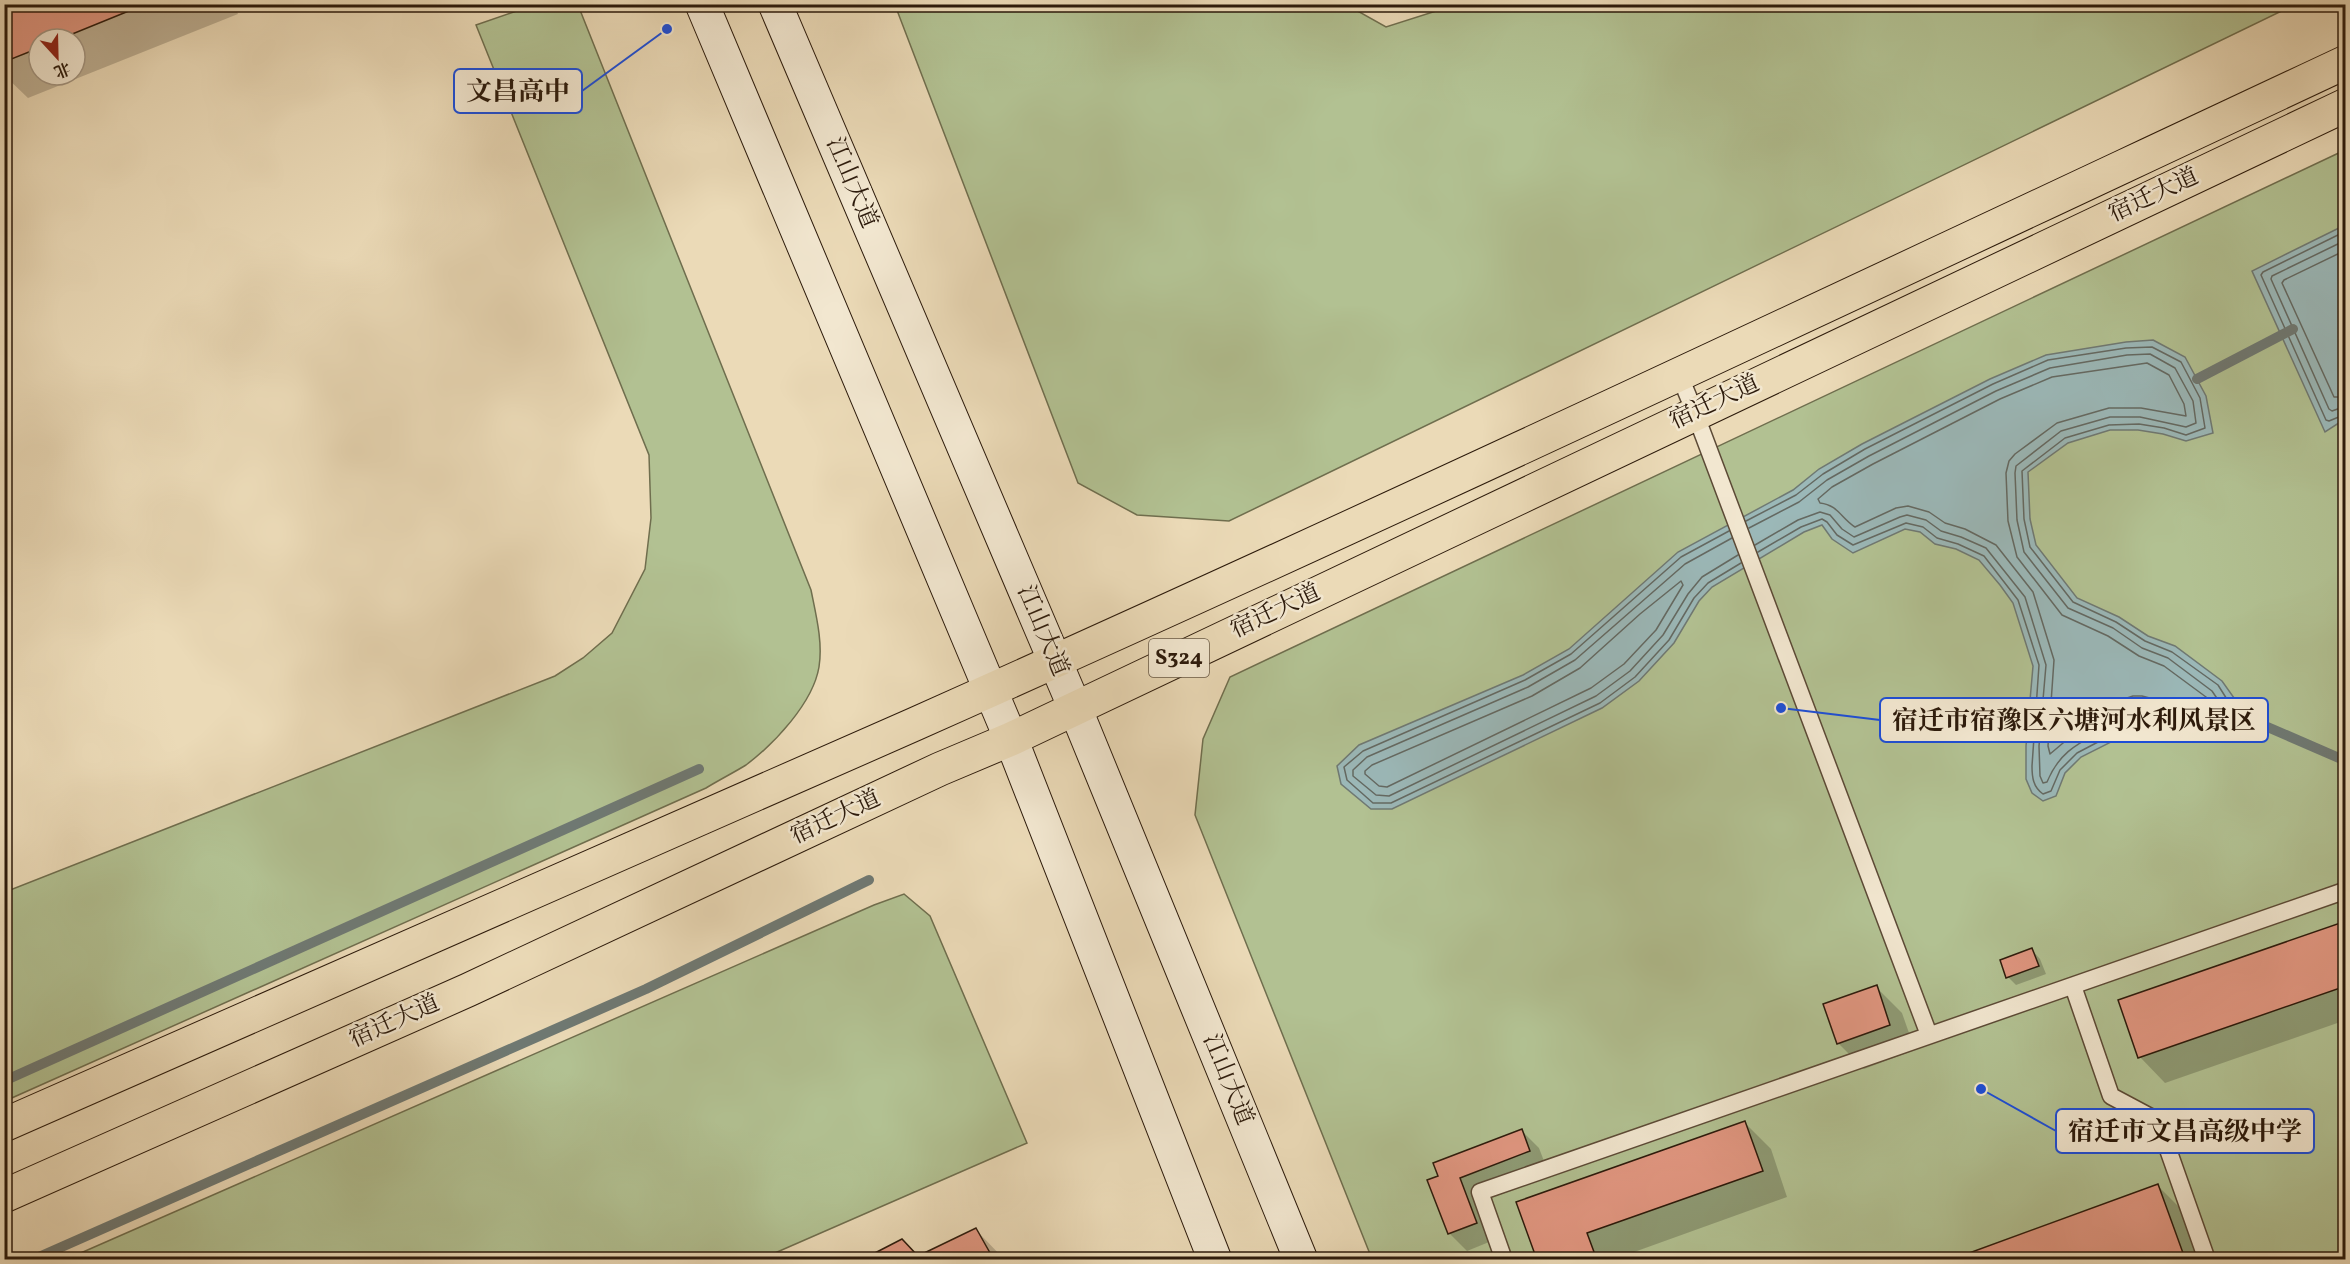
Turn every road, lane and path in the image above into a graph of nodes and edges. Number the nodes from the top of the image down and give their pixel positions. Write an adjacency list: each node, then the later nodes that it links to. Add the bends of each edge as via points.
1 (702, 4): 8 (main road)
2 (775, 4): 7 (main road, 江山大道)
3 (2346, 62): 5 (main road, 宿迁大道 / S324)
4 (2346, 105): 6 (main road, 宿迁大道 / S324)
5 (1679, 374): 6 (lane); 7 (main road, 宿迁大道 / S324)
6 (1695, 413): 9 (main road, 宿迁大道 / S324); 13 (lane)
7 (1054, 661): 8 (main road, 宿迁大道 / S324); 9 (main road, 江山大道)
8 (990, 690): 10 (main road); 14 (main road, 宿迁大道 / S324)
9 (1075, 708): 10 (main road, 宿迁大道 / S324); 17 (main road, 江山大道)
10 (1011, 739): 15 (main road, 宿迁大道 / S324, via 468,990); 16 (main road)
11 (2344, 891): 12 (lane)
12 (2073, 986): 13 (lane); 19 (lane, via 2111,1096 2158,1121)
13 (1929, 1035): 18 (lane, via 1480,1192)
14 (4, 1125)
15 (4, 1196)
16 (1215, 1260)
17 (1301, 1260)
18 (1504, 1260)
19 (2206, 1260)

